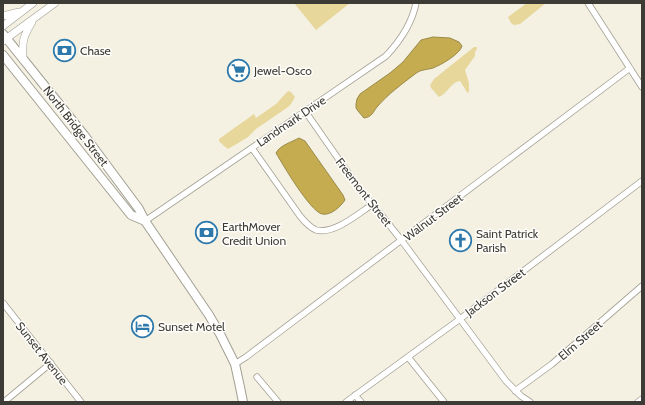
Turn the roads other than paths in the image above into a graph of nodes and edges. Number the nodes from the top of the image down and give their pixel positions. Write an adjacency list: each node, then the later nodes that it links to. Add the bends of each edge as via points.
1 (33, 3): 5 (main road)
2 (55, 3): 7 (main road)
3 (416, 3): 16 (street, Landmark Drive, via 412,20 404,35 386,56)
4 (588, 3): 14 (street)
5 (24, 10): 6 (main road); 8 (main road)
6 (3, 16)
7 (34, 19): 9 (main road); 11 (main road, via 24,38)
8 (3, 26)
9 (4, 38): 11 (highway, North Bridge Street)
10 (3, 55): 13 (highway, North Bridge Street)
11 (23, 59): 20 (highway, North Bridge Street, via 84,135 139,209)
12 (3, 63): 13 (main road)
13 (13, 68): 20 (highway, North Bridge Street, via 131,215)
14 (630, 68): 15 (street); 21 (street, Walnut Street)
15 (642, 87)
16 (305, 111): 17 (street, Landmark Drive); 19 (street, Freemont Street, via 358,187)
17 (252, 148): 19 (street, via 306,224 317,230 340,226); 20 (street, Landmark Drive)
18 (642, 181): 24 (street, Jackson Street)
19 (373, 204): 21 (street, Freemont Street)
20 (145, 221): 27 (highway, North Bridge Street, via 209,315)
21 (402, 241): 24 (street, Freemont Street); 27 (street, Walnut Street)
22 (642, 286): 29 (street, Elm Street, via 552,364)
23 (3, 303): 26 (street, Sunset Avenue)
24 (460, 319): 25 (street, Jackson Street); 29 (street, Freemont Street)
25 (408, 357): 30 (street, Jackson Street); 38 (street)
26 (51, 363): 32 (street); 33 (street, Sunset Avenue)
27 (235, 364): 34 (highway, North Bridge Street)
28 (257, 377): 35 (street)
29 (515, 391): 39 (street, Freemont Street)
30 (356, 395): 36 (street, Jackson Street); 37 (street)
31 (642, 399): 40 (street)
32 (4, 402)
33 (81, 402)
34 (243, 402)
35 (278, 402)
36 (346, 402)
37 (361, 402)
38 (444, 402)
39 (530, 402)
40 (638, 402)

